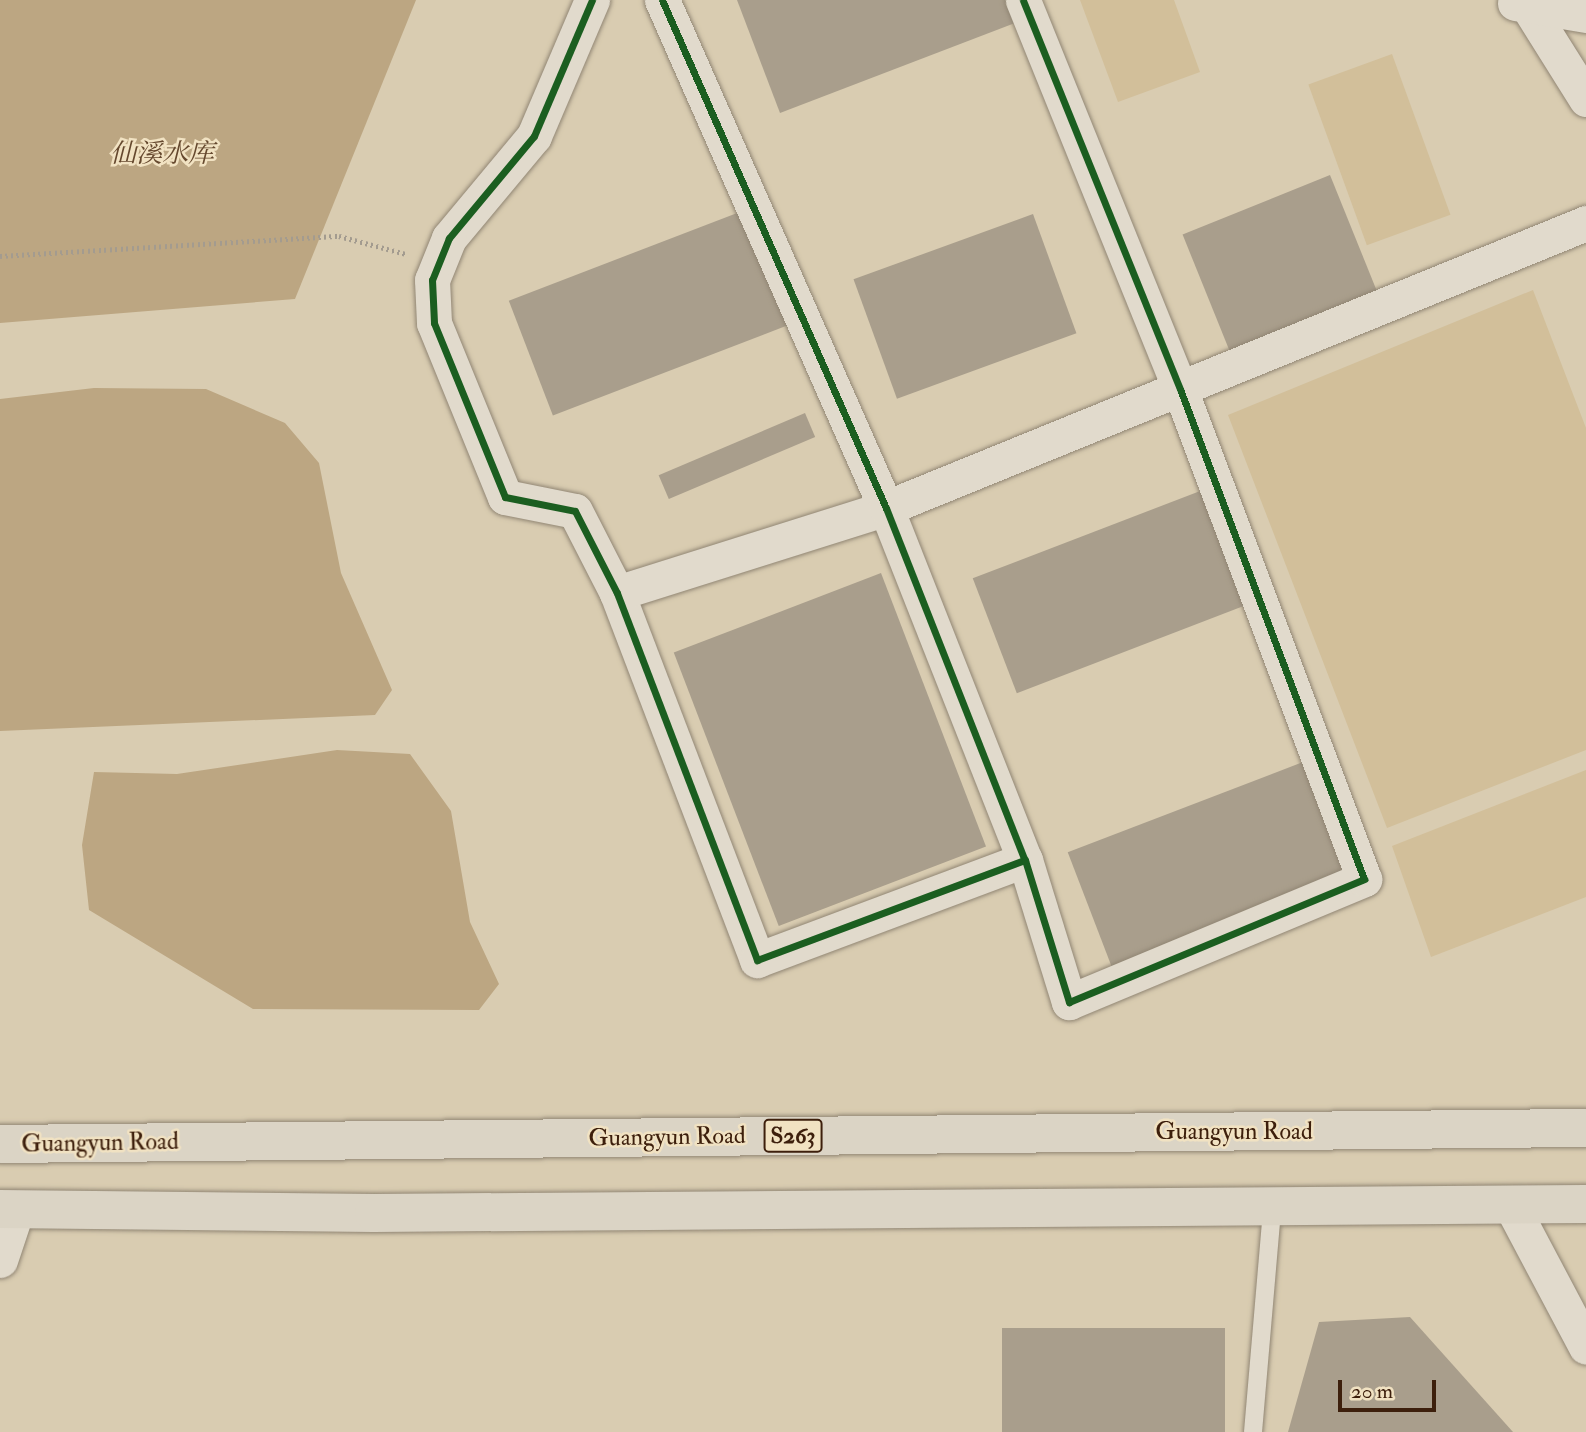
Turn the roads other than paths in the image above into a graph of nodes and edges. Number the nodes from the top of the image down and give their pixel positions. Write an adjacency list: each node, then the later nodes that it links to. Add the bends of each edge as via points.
1 (592, 0): 10 (street, via 534,136 449,238 432,280 434,323 505,497 575,511)
2 (1023, 0): 8 (street)
3 (671, 3): 9 (street)
4 (1521, 3): 5 (street); 6 (street)
5 (1586, 15)
6 (1586, 99)
7 (1586, 222): 8 (street)
8 (1180, 389): 9 (street); 11 (street, via 1364,879 1069,1002)
9 (886, 508): 10 (street); 11 (street)
10 (617, 593): 11 (street, via 757,960)
11 (1025, 860)
12 (1586, 1128): 13 (main road, Guangyun Road / S263)
13 (0, 1144)
14 (1586, 1204): 15 (main road)
15 (1511, 1207): 17 (main road); 19 (street)
16 (9, 1209): 17 (main road); 18 (street)
17 (1272, 1209): 20 (lane)
18 (0, 1260)
19 (1586, 1347)
20 (1253, 1432)

